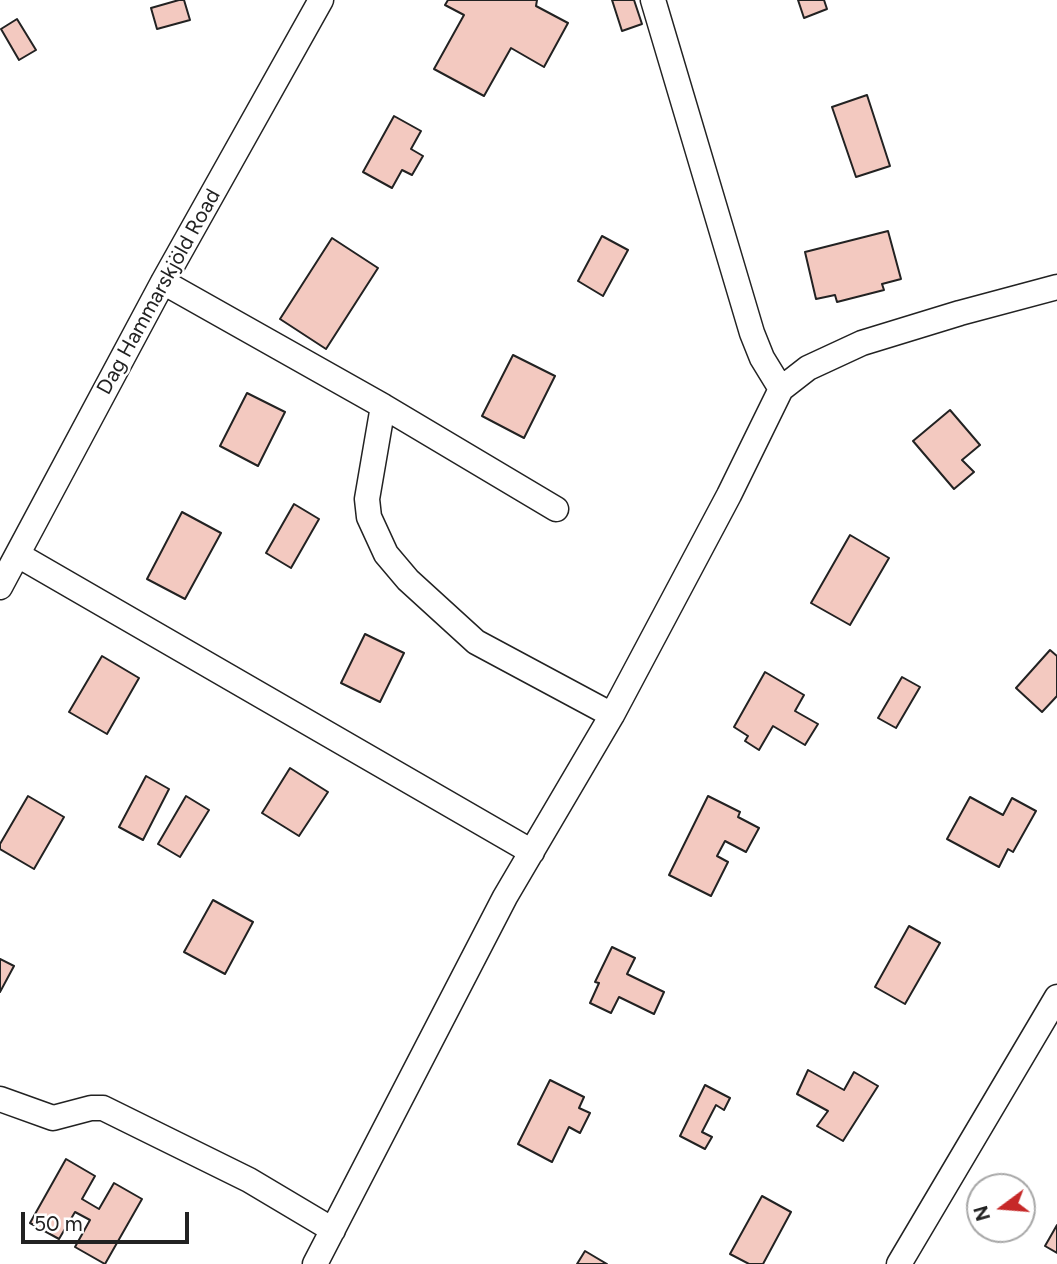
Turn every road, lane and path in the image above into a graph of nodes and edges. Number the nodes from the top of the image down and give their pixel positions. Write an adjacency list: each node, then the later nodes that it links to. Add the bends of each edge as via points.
1 (321, 0): 3 (street, Dag Hammarskjöld Road)
2 (653, 0): 5 (street, via 752,333)
3 (163, 282): 6 (street); 8 (street, Dag Hammarskjöld Road)
4 (1057, 287): 5 (street, via 862,343 808,368)
5 (781, 389): 10 (street)
6 (383, 406): 7 (street); 10 (street, via 367,499 369,517 386,554 476,642)
7 (556, 509)
8 (18, 555): 9 (street, Dag Hammarskjöld Road); 11 (street)
9 (0, 587)
10 (612, 715): 11 (street)
11 (532, 852): 14 (street)
12 (1057, 997): 16 (street)
13 (0, 1099): 14 (street, via 53,1118 103,1108 250,1180)
14 (333, 1230): 15 (street)
15 (315, 1264)
16 (899, 1264)

